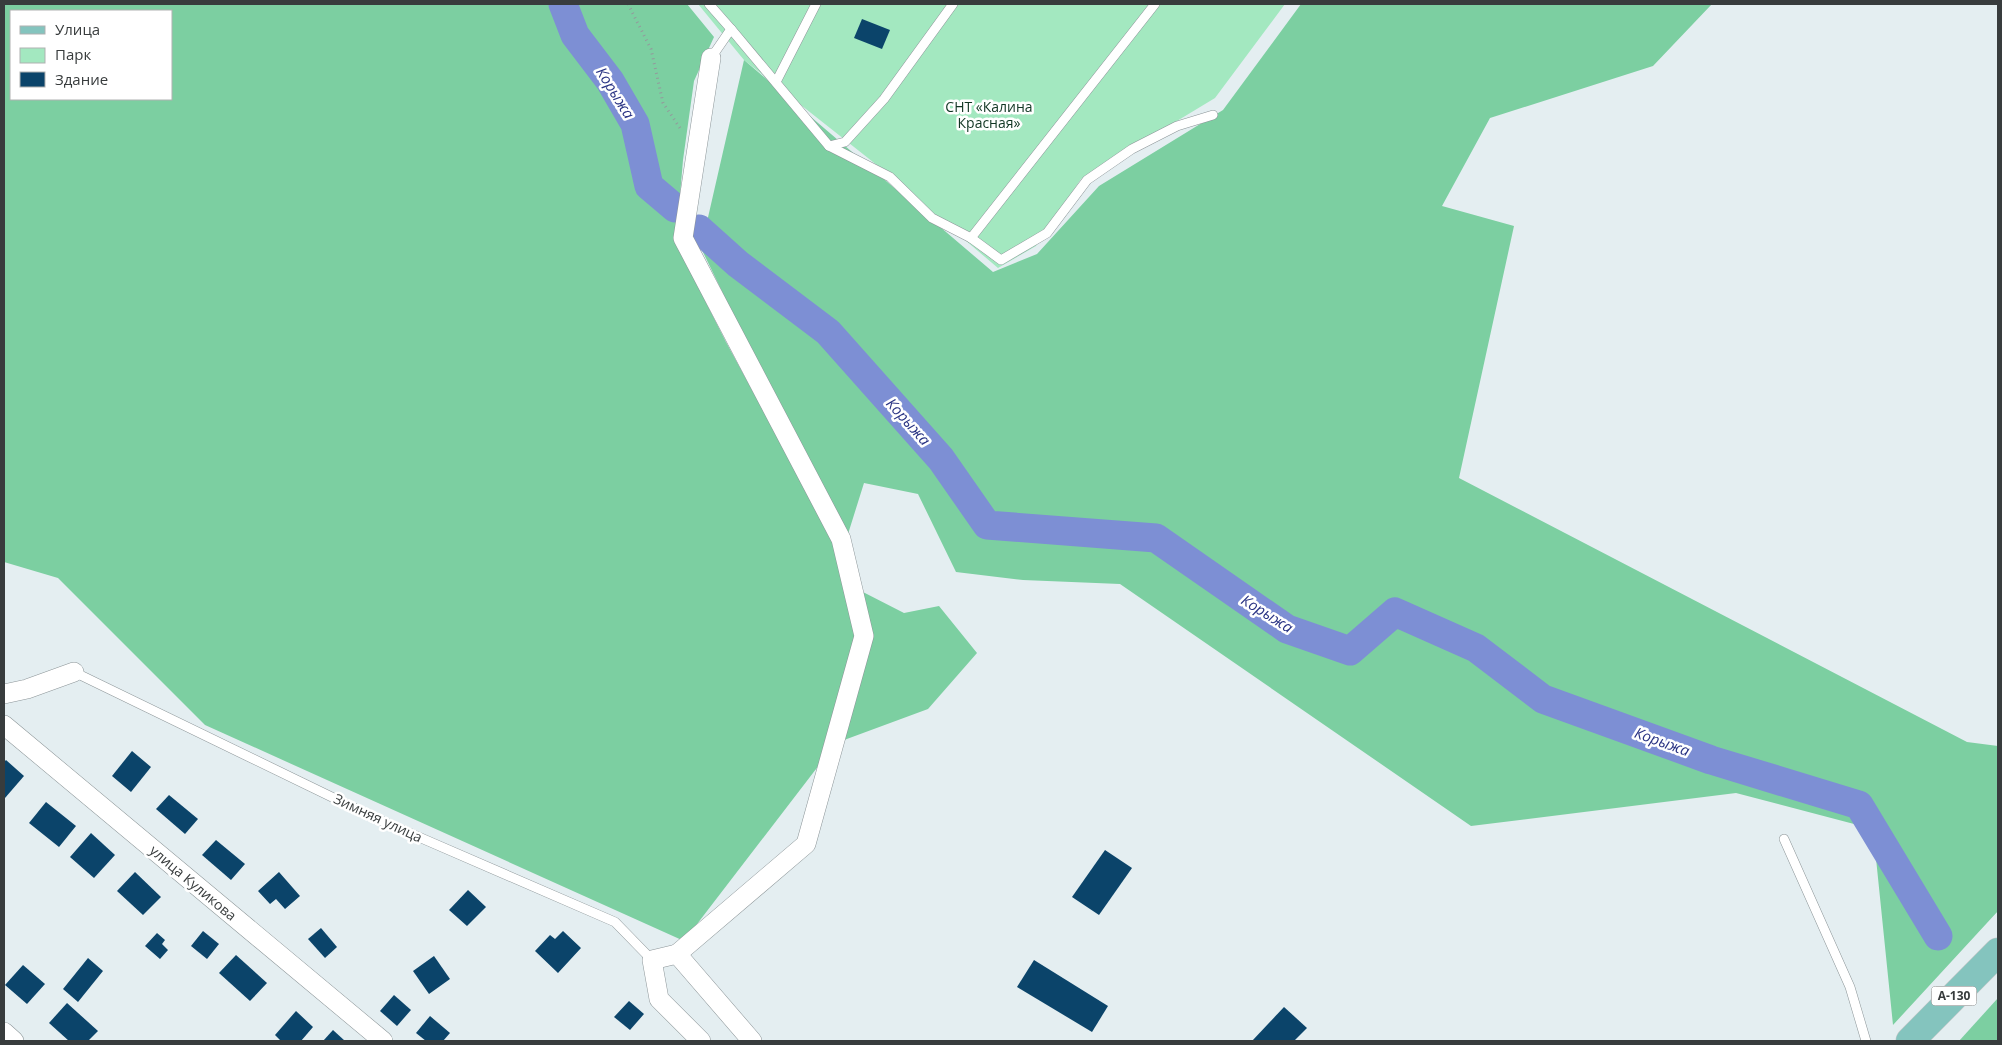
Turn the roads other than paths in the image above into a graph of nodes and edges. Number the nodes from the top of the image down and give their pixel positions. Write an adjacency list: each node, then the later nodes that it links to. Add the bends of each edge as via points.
1 (709, 4): 5 (lane)
2 (816, 4): 7 (lane)
3 (953, 4): 9 (lane, via 884,99 845,142)
4 (1155, 4): 10 (lane)
5 (731, 29): 6 (lane); 7 (lane)
6 (711, 58): 16 (street, via 683,238 841,539 864,636 806,844)
7 (776, 82): 9 (lane)
8 (1212, 115): 10 (lane, via 1177,126 1132,149 1086,180 1047,233 1001,260)
9 (829, 146): 10 (lane, via 890,177 932,218)
10 (971, 238)
11 (74, 672): 12 (street, Зимняя улица); 17 (lane, Зимняя улица, via 375,818 615,922)
12 (4, 694)
13 (4, 725): 20 (street, улица Куликова)
14 (1784, 839): 23 (lane, via 1850,987)
15 (1998, 952): 24 (main road, А-130)
16 (677, 954): 17 (street); 22 (street)
17 (652, 960): 21 (street, via 659,998)
18 (4, 1032): 19 (street)
19 (14, 1041)
20 (382, 1041)
21 (701, 1041)
22 (752, 1041)
23 (1866, 1041)
24 (1910, 1041)

